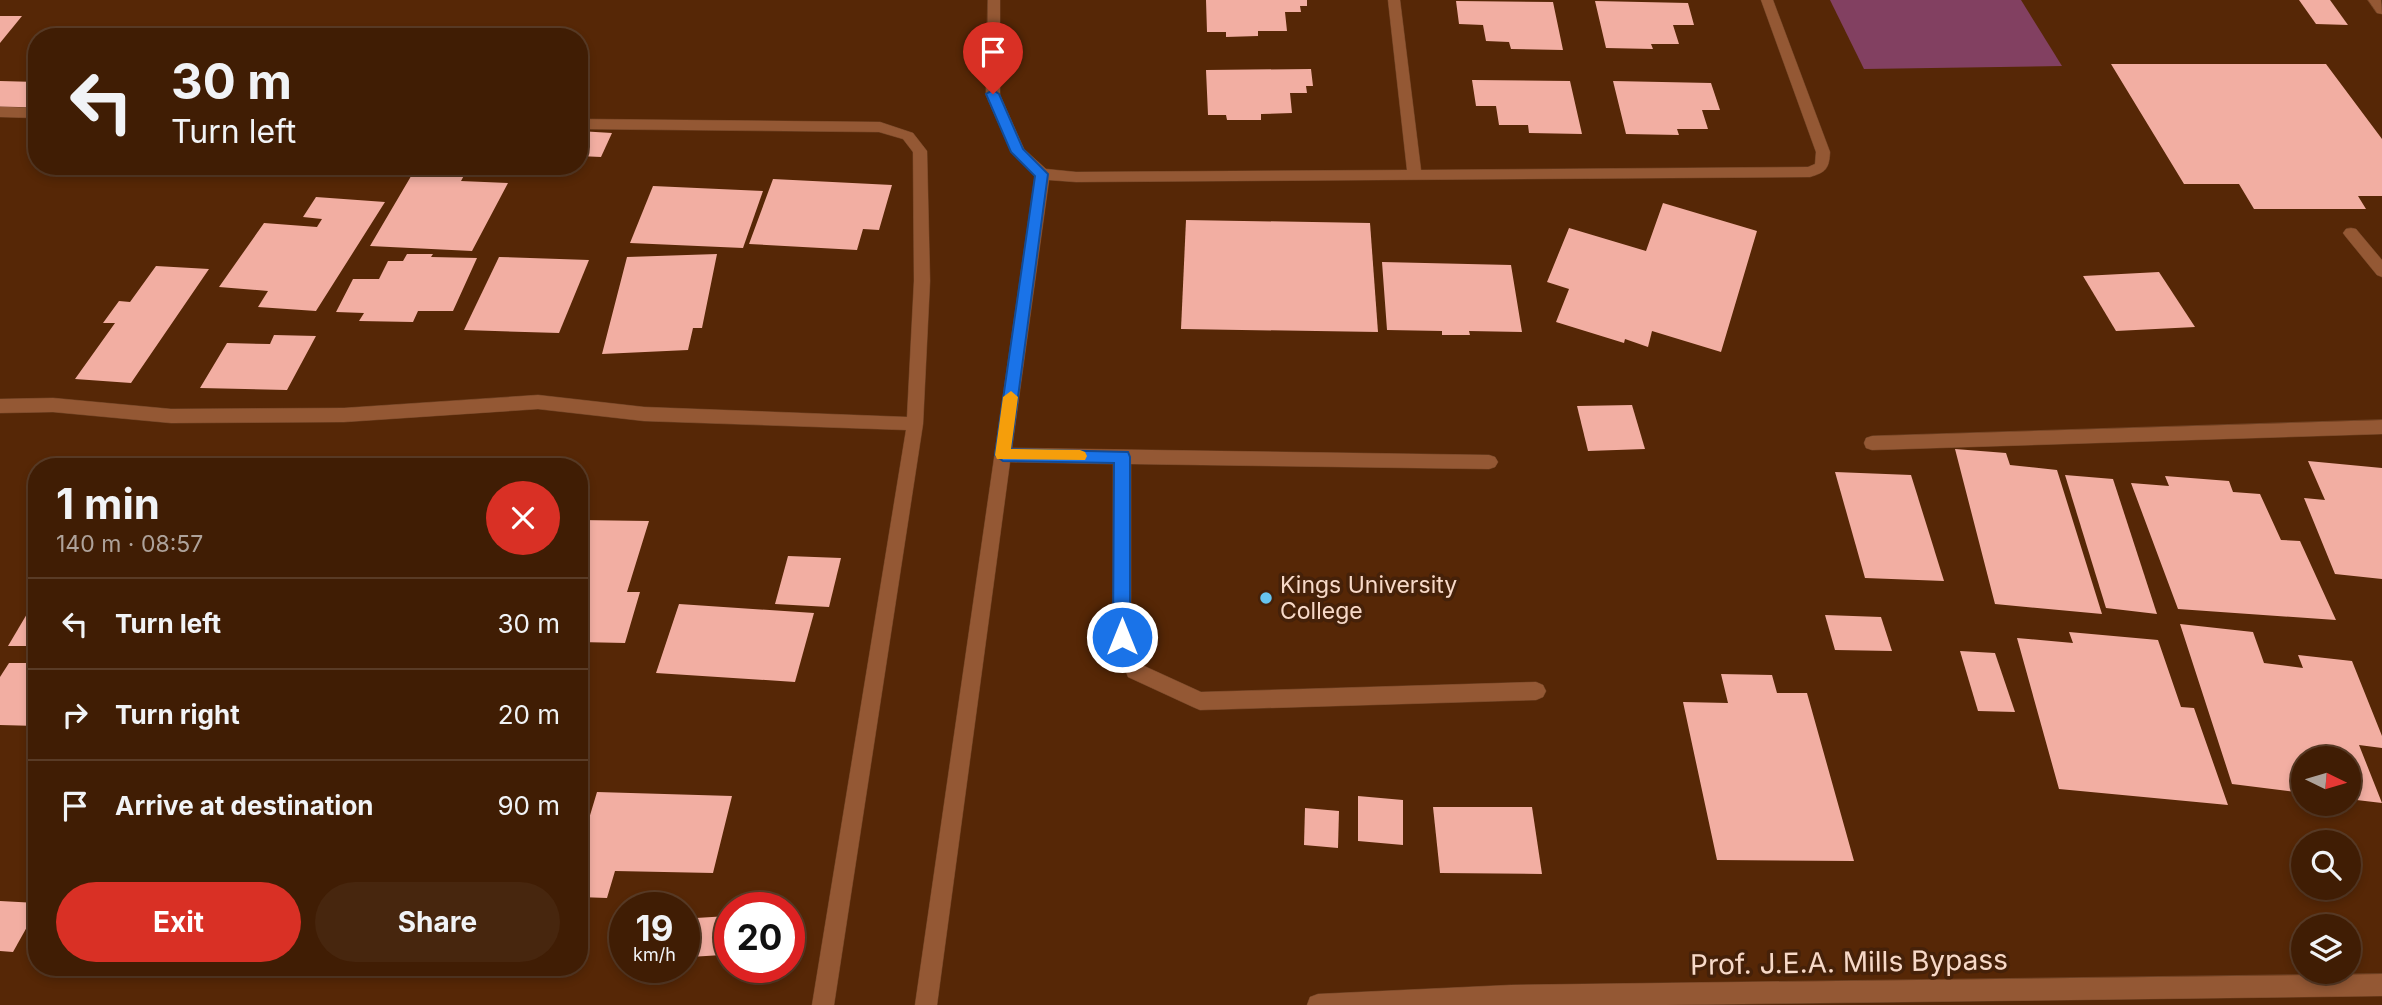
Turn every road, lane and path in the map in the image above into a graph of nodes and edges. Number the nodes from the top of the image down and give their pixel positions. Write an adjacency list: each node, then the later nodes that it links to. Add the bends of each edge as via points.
1 (994, 0): 9 (street, via 993,94 1018,152)
2 (1394, 0): 10 (street)
3 (1767, 0): 10 (street, via 1823,152 1822,167 1811,172)
4 (2374, 0): 5 (street)
5 (2382, 10)
6 (0, 112): 7 (street)
7 (28, 113)
8 (588, 124): 14 (street, via 880,127 908,136 920,151 922,281)
9 (1042, 174): 10 (street); 17 (street)
10 (1415, 176)
11 (2351, 233): 12 (street)
12 (2382, 271)
13 (0, 406): 14 (street, via 53,405 172,416 344,415 538,402 644,414)
14 (915, 424): 23 (street)
15 (2382, 427): 16 (street)
16 (1872, 443)
17 (1003, 455): 18 (street); 24 (street)
18 (1122, 457): 19 (street); 20 (street, via 1122,637 1135,671 1200,701)
19 (1489, 462)
20 (1536, 691)
21 (2382, 985): 22 (street, Prof. J.E.A. Mills Bypass)
22 (1511, 1000): 25 (street, Prof. J.E.A. Mills Bypass)
23 (823, 1005)
24 (926, 1005)
25 (1318, 1005)

